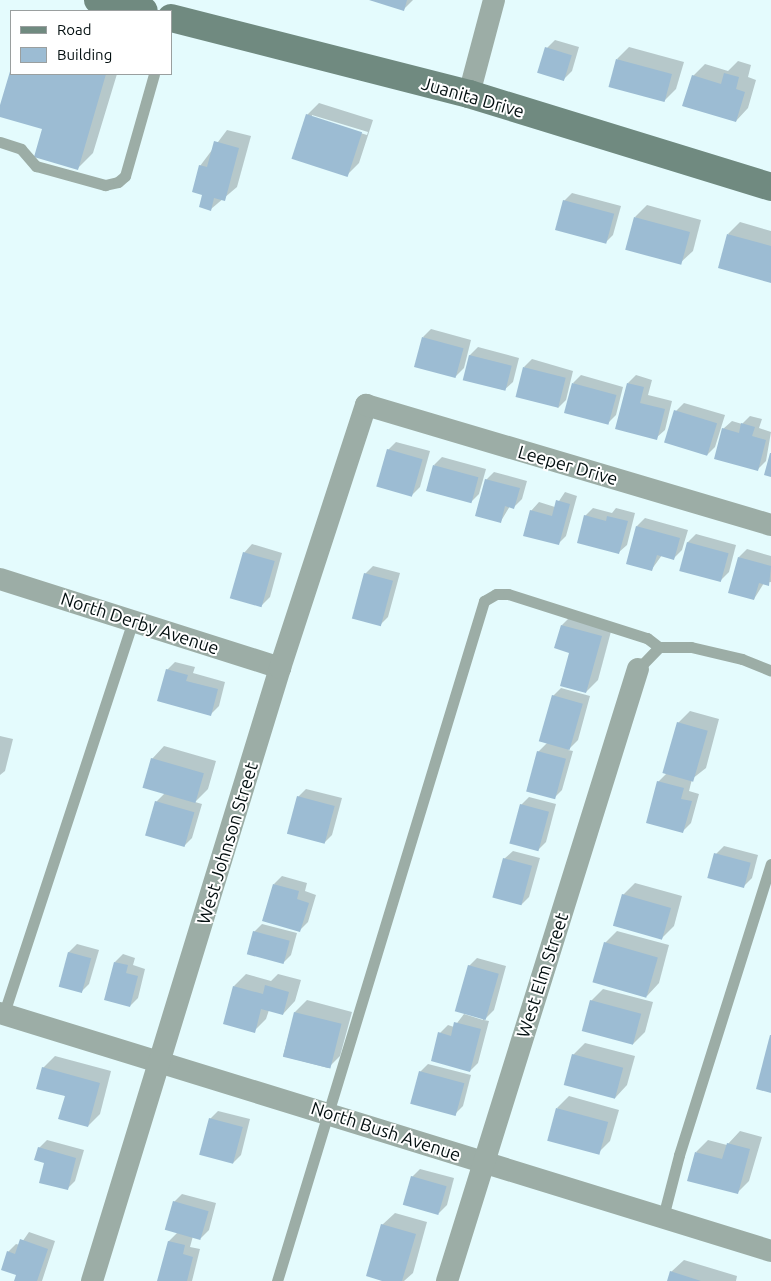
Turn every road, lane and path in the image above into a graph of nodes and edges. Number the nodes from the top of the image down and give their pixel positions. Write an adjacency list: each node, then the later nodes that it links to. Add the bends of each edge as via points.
1 (98, 0): 3 (street)
2 (494, 0): 6 (street)
3 (141, 10)
4 (172, 18): 6 (street, Juanita Drive)
5 (154, 75): 7 (lane, via 125,176 118,182 105,186 36,166 21,149)
6 (469, 94): 8 (street, Juanita Drive)
7 (0, 142)
8 (771, 187)
9 (366, 405): 10 (street, Leeper Drive); 14 (street, West Johnson Street)
10 (771, 524)
11 (0, 579): 12 (street, North Derby Avenue)
12 (133, 621): 14 (street, North Derby Avenue); 18 (lane)
13 (660, 647): 15 (lane); 16 (lane, via 691,647 742,659); 20 (lane, via 647,638 508,594 496,594 484,601)
14 (280, 668): 19 (street, West Johnson Street)
15 (638, 669): 21 (street, West Elm Street)
16 (771, 671)
17 (771, 864): 22 (lane, via 679,1155)
18 (1, 1017): 19 (street, North Bush Avenue)
19 (161, 1061): 20 (street, North Bush Avenue); 24 (street, West Johnson Street)
20 (327, 1113): 21 (street, North Bush Avenue); 25 (lane)
21 (482, 1162): 22 (street, North Bush Avenue); 26 (street, West Elm Street)
22 (663, 1218): 23 (street, North Bush Avenue)
23 (771, 1251)
24 (92, 1281)
25 (277, 1281)
26 (447, 1281)

